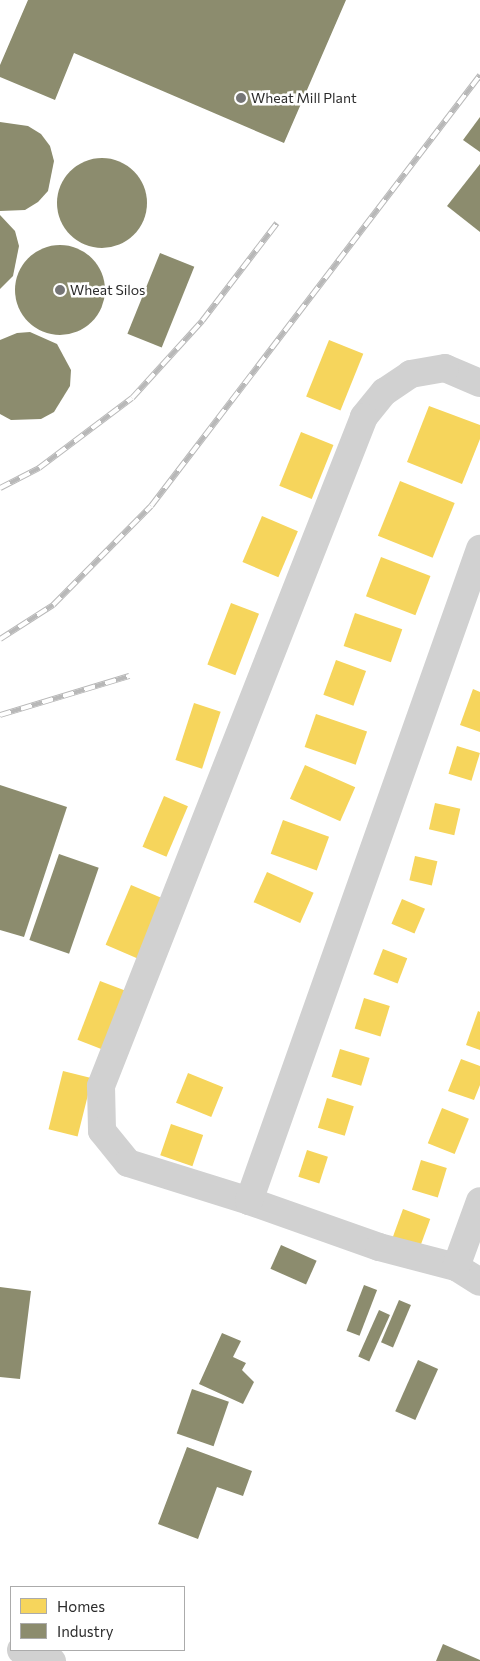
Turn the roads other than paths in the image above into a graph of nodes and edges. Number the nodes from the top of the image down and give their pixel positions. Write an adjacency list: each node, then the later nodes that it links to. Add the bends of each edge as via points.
1 (480, 383): 3 (street, via 445,368 411,374 384,392 364,417 101,1086 102,1131 128,1164)
2 (480, 549): 3 (street)
3 (249, 1201): 5 (street, via 379,1247)
4 (480, 1202): 5 (street)
5 (456, 1268): 6 (street)
6 (480, 1282)
7 (24, 1651): 8 (street)
8 (52, 1661)

